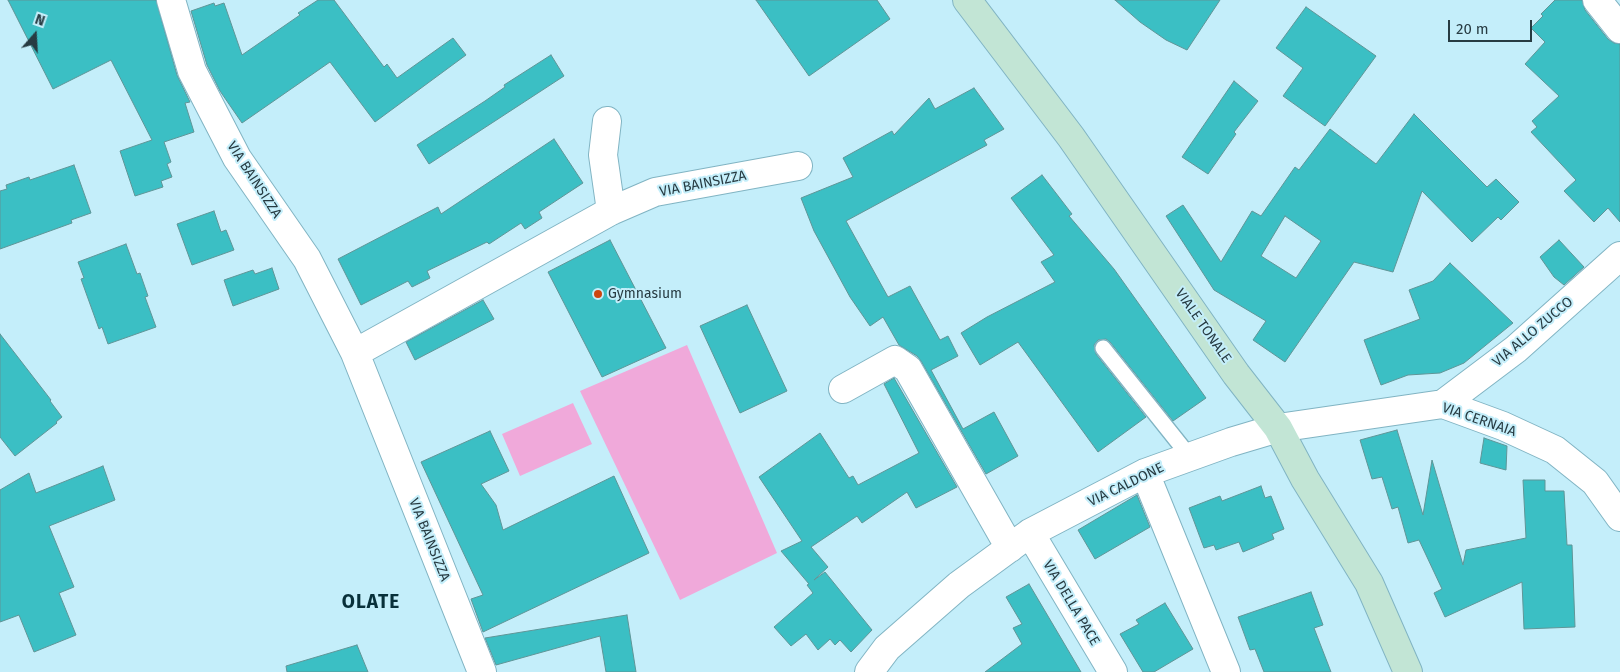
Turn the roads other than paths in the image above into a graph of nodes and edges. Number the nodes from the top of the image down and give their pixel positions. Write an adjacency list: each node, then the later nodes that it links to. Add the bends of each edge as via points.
1 (171, 0): 10 (street, VIA BAINSIZZA, via 192,71 237,158 307,259)
2 (967, 0): 13 (main road, VIALE TONALE, via 1071,136 1236,374)
3 (1597, 0): 4 (street)
4 (1620, 29)
5 (607, 121): 7 (street, via 603,155)
6 (798, 166): 7 (street, VIA BAINSIZZA, via 655,192)
7 (611, 211): 10 (street, VIA BAINSIZZA)
8 (1620, 256): 12 (street, VIA ALLO ZUCCO, via 1516,349)
9 (1102, 348): 14 (lane)
10 (354, 353): 18 (street, VIA BAINSIZZA)
11 (843, 389): 17 (street, via 895,360 908,370)
12 (1443, 404): 13 (street, VIA CERNAIA); 16 (street, VIA CERNAIA, via 1555,450 1594,482)
13 (1278, 428): 14 (street, VIA CALDONE); 22 (main road, VIALE TONALE, via 1305,479 1369,583)
14 (1190, 457): 15 (street, VIA CALDONE)
15 (1145, 473): 17 (street, VIA CALDONE); 21 (street)
16 (1620, 517)
17 (1020, 541): 19 (street, VIA CALDONE, via 959,585 887,648); 20 (street, VIA DELLA PACE)
18 (482, 672)
19 (869, 672)
20 (1113, 672)
21 (1226, 672)
22 (1408, 672)

